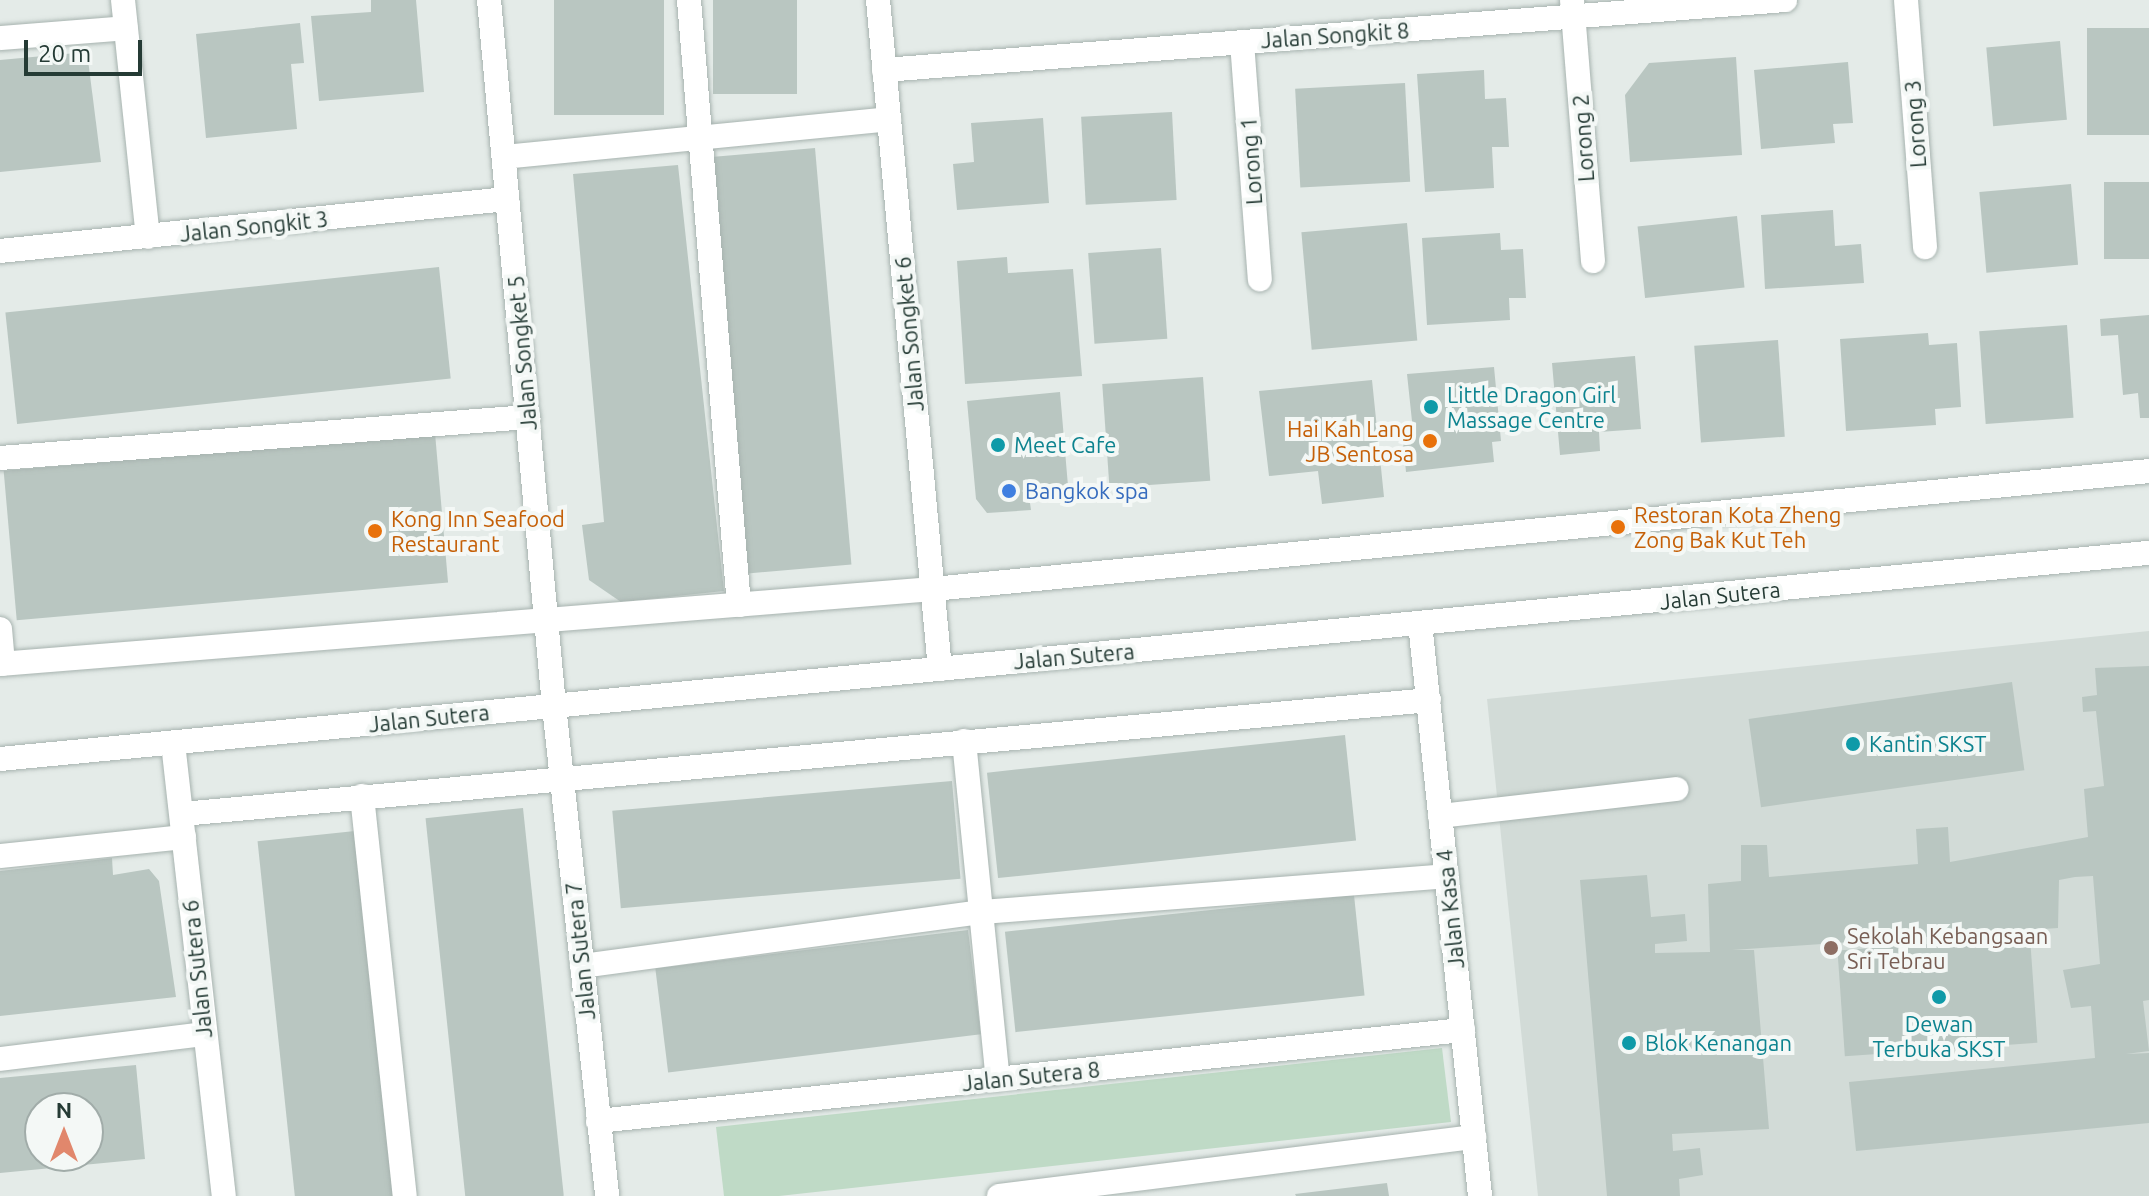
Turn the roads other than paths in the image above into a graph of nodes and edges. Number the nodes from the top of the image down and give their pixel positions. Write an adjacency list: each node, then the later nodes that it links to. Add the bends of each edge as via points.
1 (123, 0): 8 (street)
2 (489, 0): 14 (street, Jalan Songket 5)
3 (689, 0): 13 (street)
4 (878, 0): 11 (street, Jalan Songket 6)
5 (1785, 0): 7 (street, Jalan Songkit 8)
6 (1906, 0): 17 (street, Lorong 3)
7 (1573, 8): 10 (street, Jalan Songkit 8); 19 (street, Lorong 2)
8 (126, 28): 9 (street); 16 (street)
9 (0, 38)
10 (1242, 42): 11 (street, Jalan Songkit 8); 20 (street, Lorong 1)
11 (884, 70): 12 (street, Jalan Songket 6)
12 (889, 119): 13 (street); 25 (street, Jalan Songket 6)
13 (699, 136): 14 (street); 26 (street)
14 (504, 157): 15 (street, Jalan Songket 5)
15 (507, 199): 16 (street, Jalan Songkit 3); 21 (street, Jalan Songket 5)
16 (148, 237): 18 (street, Jalan Songkit 3)
17 (1925, 247)
18 (0, 251)
19 (1593, 261)
20 (1260, 279)
21 (528, 417): 22 (street); 27 (street, Jalan Songket 5)
22 (0, 458)
23 (2149, 471): 25 (street)
24 (2149, 553): 28 (street, Jalan Sutera)
25 (933, 589): 26 (street); 31 (street, Jalan Songket 6)
26 (739, 605): 27 (street)
27 (546, 622): 30 (street); 33 (street, Jalan Songket 5)
28 (1420, 623): 31 (street, Jalan Sutera); 32 (street, Jalan Kasa 4)
29 (0, 629): 30 (street)
30 (2, 664)
31 (940, 669): 33 (street, Jalan Sutera)
32 (1429, 700): 34 (street); 40 (street, Jalan Kasa 4)
33 (554, 706): 35 (street, Jalan Sutera); 37 (street, Jalan Sutera 7)
34 (964, 741): 37 (street); 44 (street)
35 (173, 743): 36 (street, Jalan Sutera); 41 (street, Jalan Sutera 6)
36 (0, 759)
37 (562, 777): 39 (street); 45 (street, Jalan Sutera 7)
38 (1676, 789): 40 (street)
39 (362, 796): 41 (street); 54 (street)
40 (1440, 816): 43 (street, Jalan Kasa 4)
41 (183, 825): 42 (street); 47 (street, Jalan Sutera 6)
42 (0, 856)
43 (1447, 876): 44 (street); 46 (street, Jalan Kasa 4)
44 (981, 912): 45 (street); 49 (street)
45 (582, 966): 50 (street, Jalan Sutera 7)
46 (1463, 1030): 49 (street, Jalan Sutera 8); 51 (street, Jalan Kasa 4)
47 (203, 1034): 48 (street); 53 (street, Jalan Sutera 6)
48 (0, 1059)
49 (998, 1079): 50 (street, Jalan Sutera 8)
50 (598, 1121): 55 (street, Jalan Sutera 7)
51 (1474, 1137): 52 (street); 57 (street, Jalan Kasa 4)
52 (1024, 1195): 56 (street)
53 (224, 1196)
54 (405, 1196)
55 (607, 1196)
56 (999, 1196)
57 (1480, 1196)

